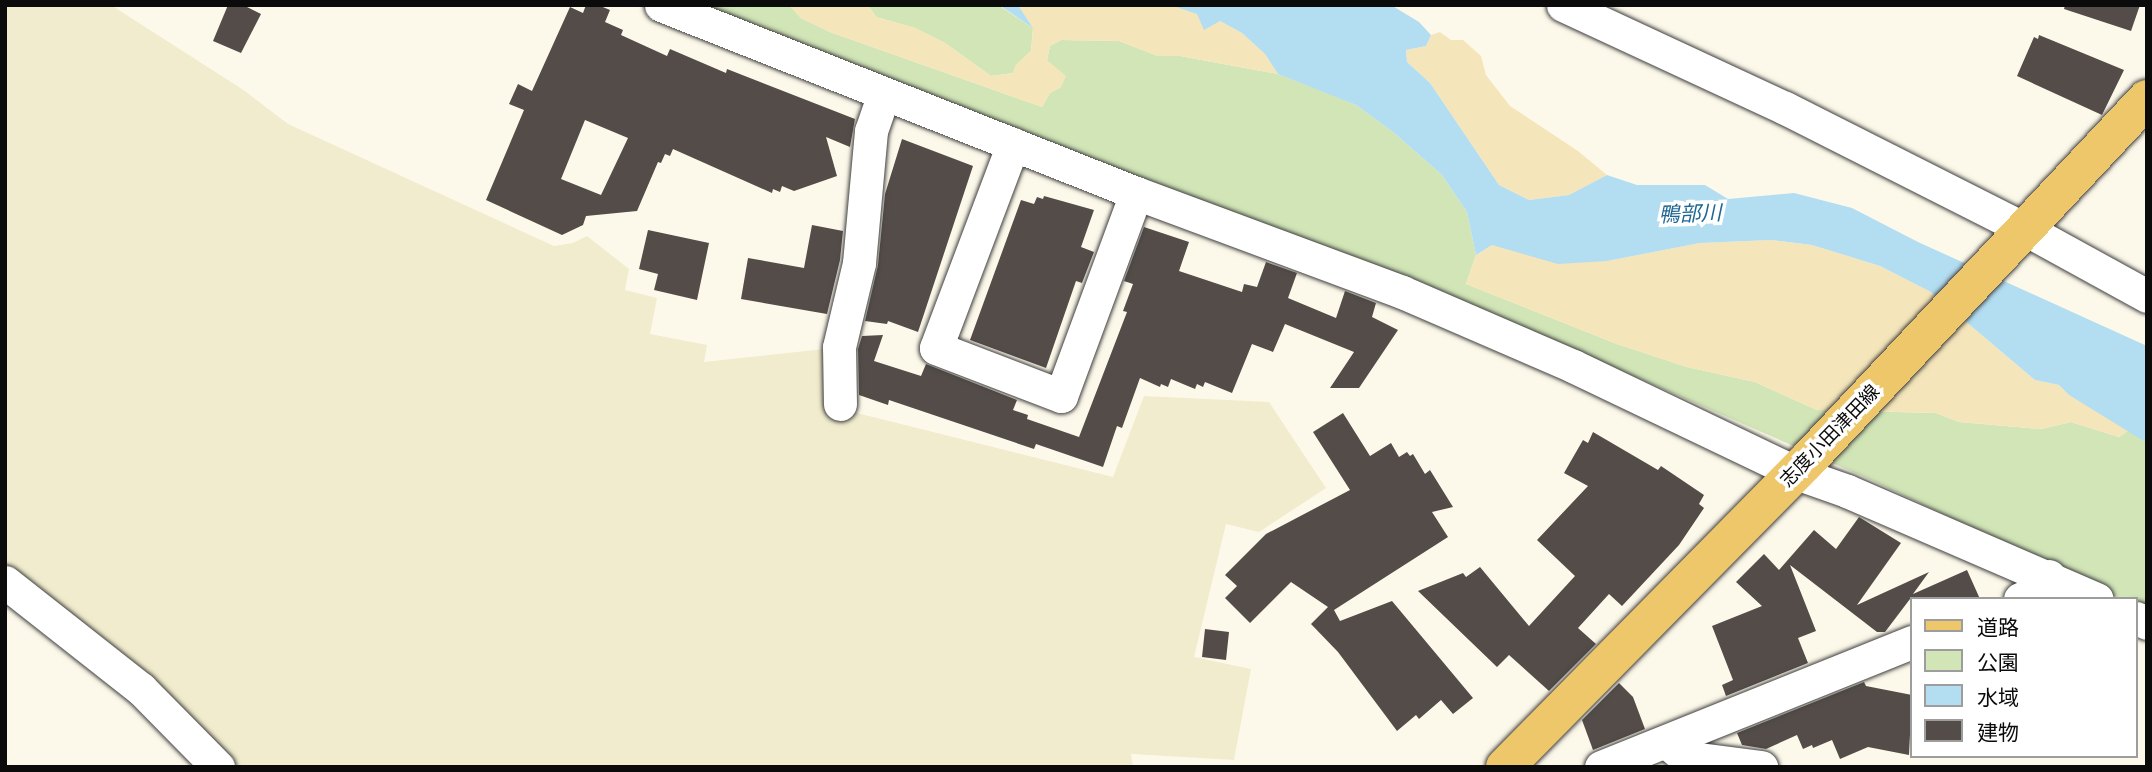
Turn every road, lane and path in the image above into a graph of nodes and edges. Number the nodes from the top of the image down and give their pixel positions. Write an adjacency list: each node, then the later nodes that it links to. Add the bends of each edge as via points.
1 (661, 5): 3 (street)
2 (1563, 5): 7 (street, via 1785,108)
3 (884, 94): 5 (street); 9 (street, via 871,131 859,263 839,347)
4 (2147, 99): 7 (main road, 志度小田津田線)
5 (1013, 145): 6 (street); 6 (street, via 936,348 1061,396)
6 (1136, 193): 10 (street, via 1402,292)
7 (2016, 238): 8 (street); 10 (main road, 志度小田津田線)
8 (2147, 296)
9 (840, 404)
10 (1801, 467): 11 (street); 18 (main road, 志度小田津田線)
11 (2049, 576): 13 (street, via 2039,591); 14 (street)
12 (5, 582): 17 (street, via 141,689)
13 (2025, 597)
14 (2093, 597)
15 (1910, 643): 16 (street)
16 (1667, 742): 19 (street); 20 (street, via 1684,757)
17 (218, 767)
18 (1505, 767)
19 (1601, 767)
20 (1761, 767)

